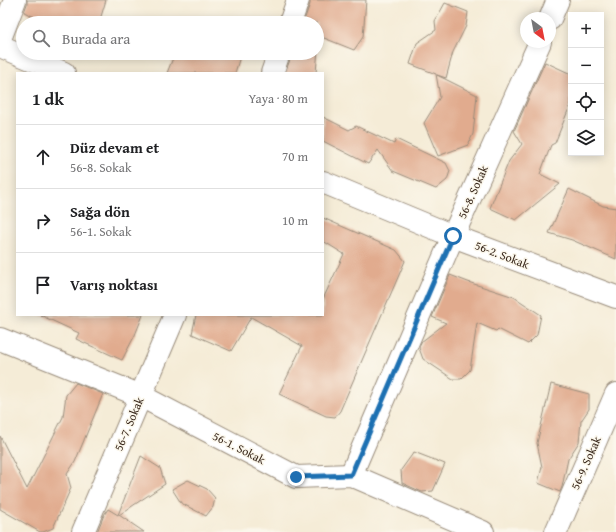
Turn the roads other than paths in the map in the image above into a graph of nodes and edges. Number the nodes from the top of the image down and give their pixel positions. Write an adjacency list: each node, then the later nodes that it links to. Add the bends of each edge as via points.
1 (16, 0): 6 (street)
2 (298, 0): 5 (street)
3 (558, 0): 4 (street)
4 (553, 12)
5 (292, 16)
6 (0, 39)
7 (0, 46): 9 (street)
8 (537, 48): 15 (street, 56-8. Sokak)
9 (16, 53)
10 (33, 60): 12 (street)
11 (277, 60): 13 (street)
12 (62, 72)
13 (272, 72)
14 (324, 182): 15 (street, 56-2. Sokak)
15 (453, 236): 16 (street, 56-2. Sokak); 21 (street, 56-8. Sokak)
16 (616, 297)
17 (175, 316): 20 (street, 56-7. Sokak)
18 (0, 339): 20 (street, 56-1. Sokak)
19 (616, 394): 24 (street, 56-9. Sokak)
20 (141, 396): 21 (street, 56-1. Sokak, via 296,477); 22 (street, 56-7. Sokak)
21 (351, 475): 23 (street, 56-1. Sokak)
22 (83, 532)
23 (483, 532)
24 (556, 532)

